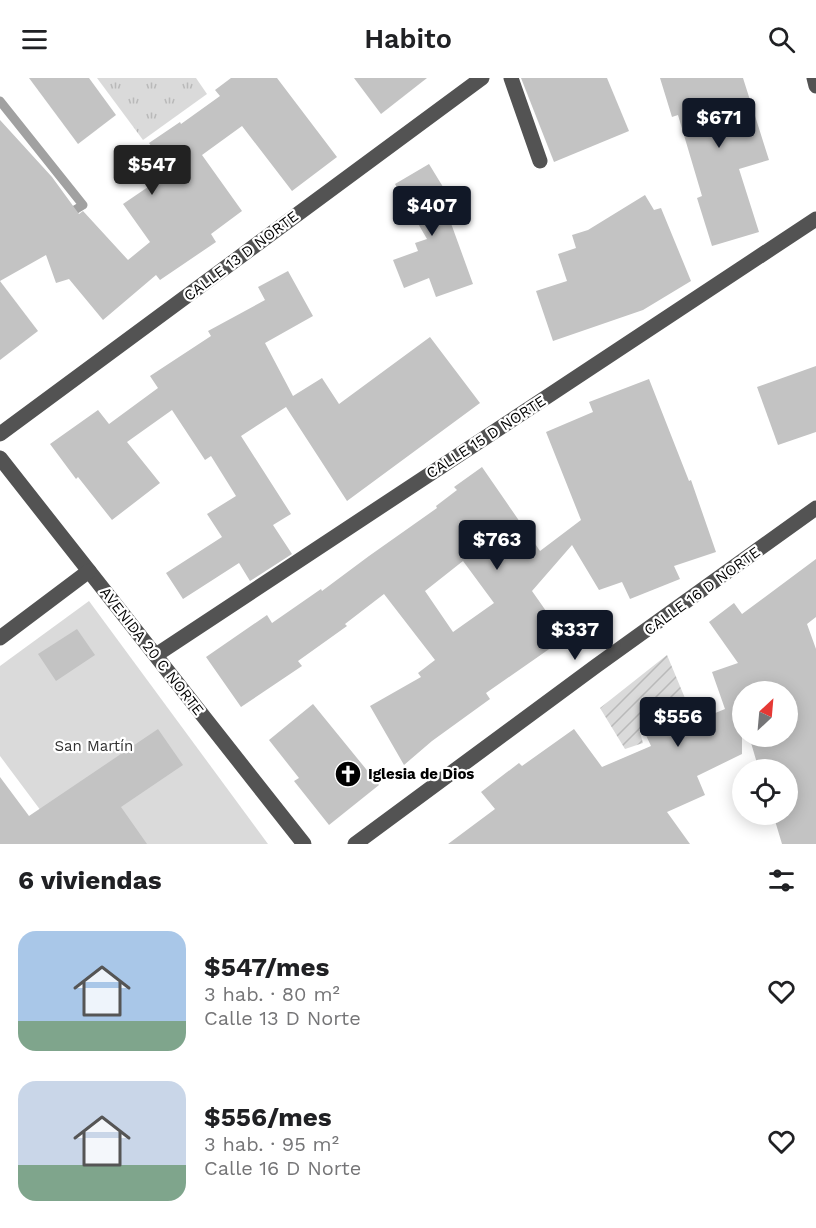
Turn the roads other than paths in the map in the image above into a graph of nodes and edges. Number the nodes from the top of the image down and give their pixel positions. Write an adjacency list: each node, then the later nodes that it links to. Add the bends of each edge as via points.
1 (482, 78): 7 (street, CALLE 13 D NORTE)
2 (511, 78): 5 (street)
3 (814, 78): 4 (street)
4 (816, 86)
5 (540, 161)
6 (816, 219): 12 (street, CALLE 15 D NORTE)
7 (0, 434)
8 (0, 458): 10 (street, AVENIDA 20 C NORTE)
9 (816, 508): 14 (street, CALLE 16 D NORTE)
10 (89, 571): 11 (street); 12 (street, AVENIDA 20 C NORTE)
11 (0, 639)
12 (156, 655): 13 (street, AVENIDA 20 C NORTE)
13 (304, 844)
14 (355, 844)

